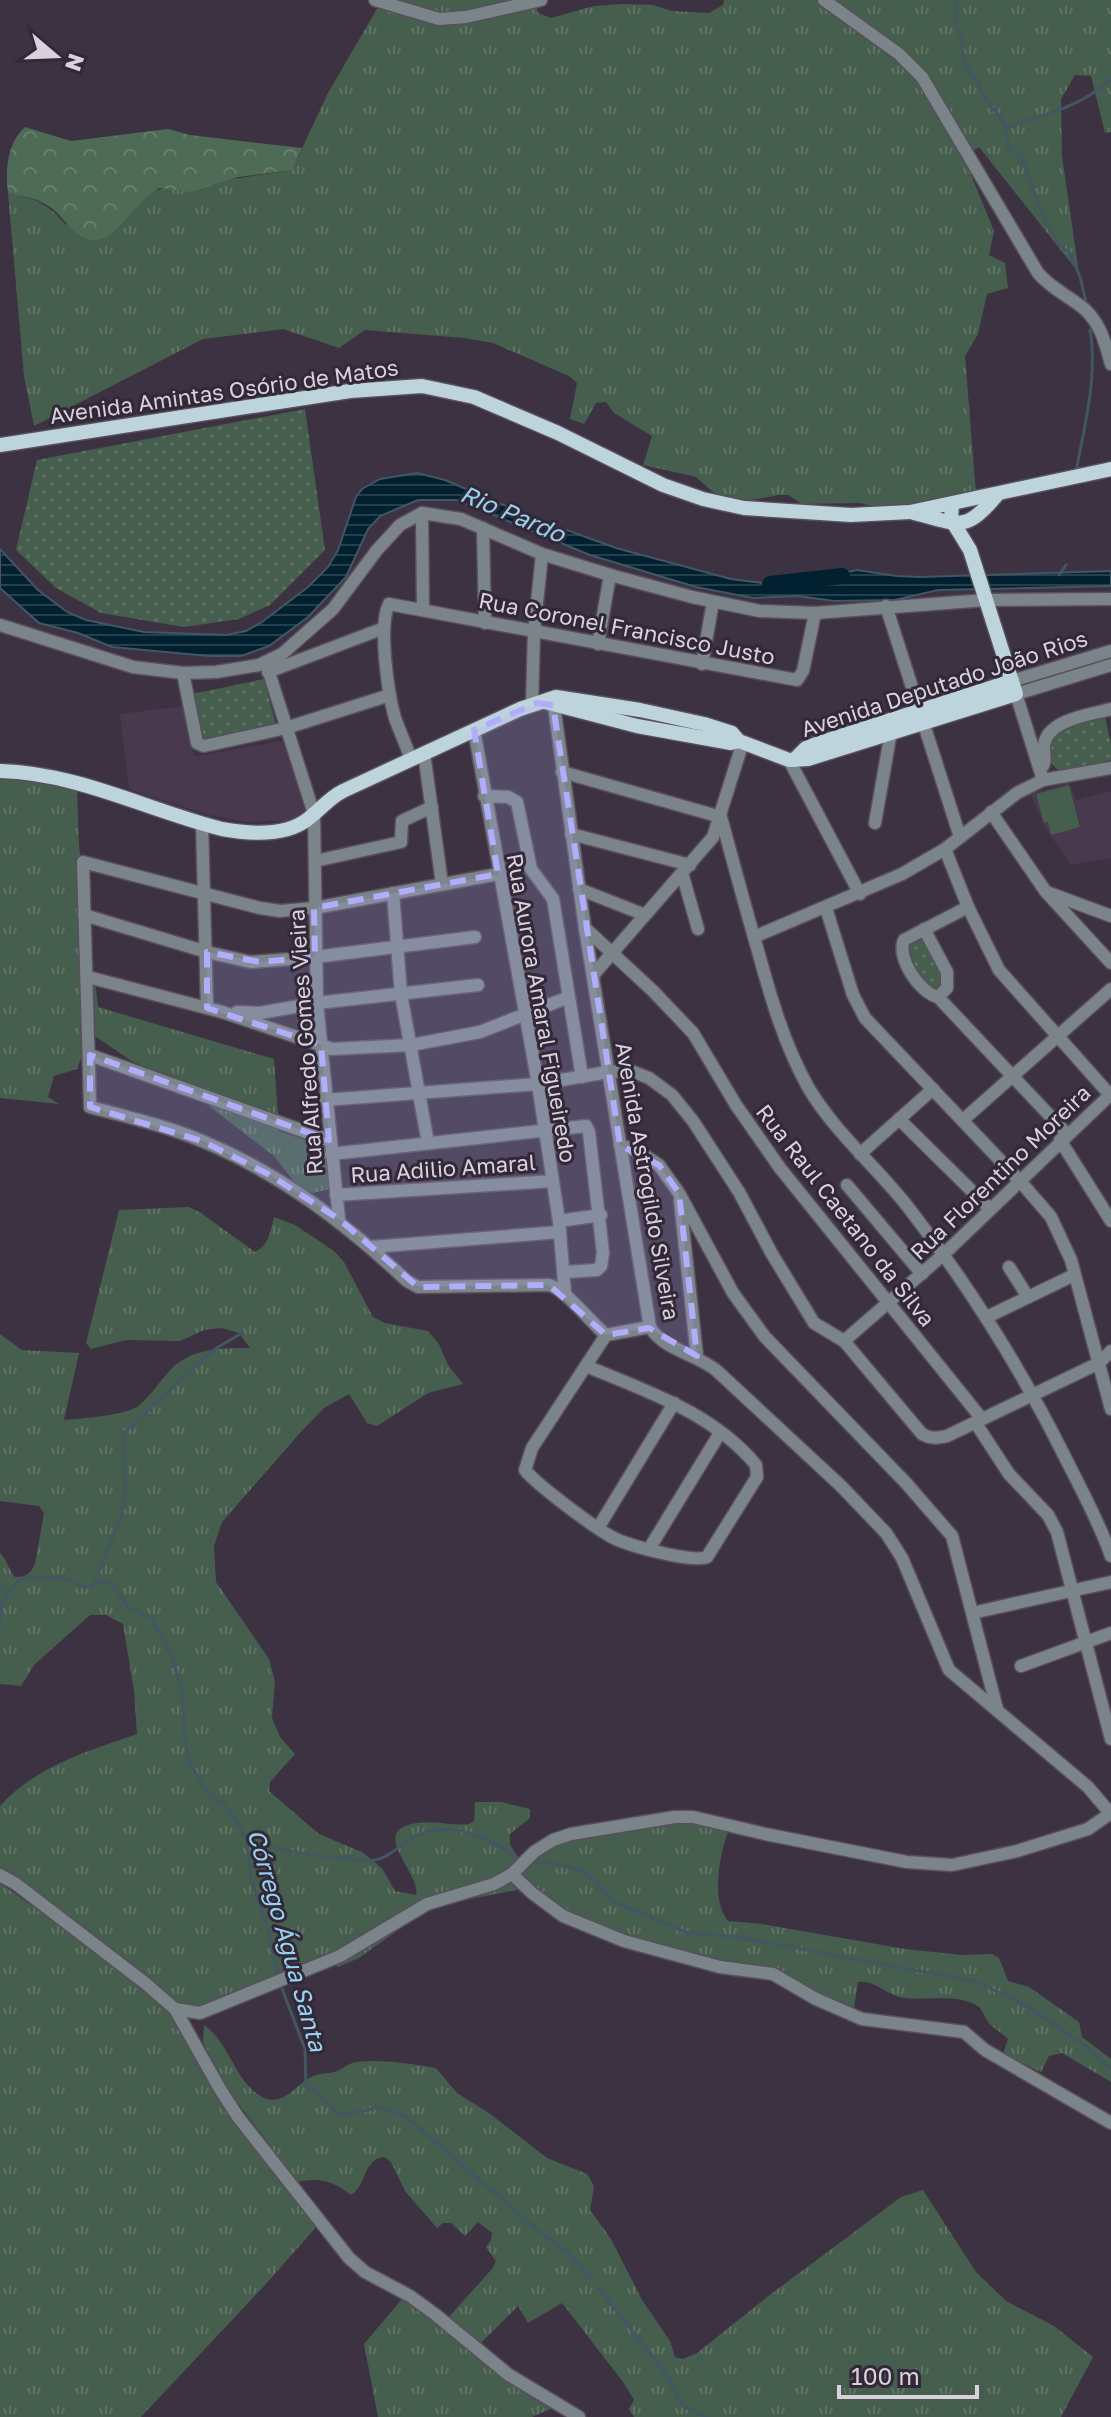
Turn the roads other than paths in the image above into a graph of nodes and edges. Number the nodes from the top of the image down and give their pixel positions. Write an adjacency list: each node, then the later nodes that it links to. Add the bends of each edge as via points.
1 (375, 0): 2 (street, via 451,19)
2 (541, 0)
3 (824, 0): 4 (street, via 865,27 922,77 1038,273 1094,318)
4 (1111, 364)
5 (0, 445): 9 (main road, Avenida Amintas Osório de Matos, via 350,391 422,386 482,400 652,481 712,502 851,515)
6 (1111, 469): 7 (main road)
7 (997, 495): 8 (main road); 11 (main road)
8 (959, 503): 9 (main road); 11 (main road, via 972,510); 12 (main road)
9 (910, 512): 12 (main road)
10 (422, 513): 13 (street); 21 (street); 31 (street, via 400,525 333,609)
11 (973, 521): 12 (main road); 14 (main road)
12 (953, 524): 14 (main road)
13 (483, 528): 15 (street); 23 (street)
14 (970, 552): 17 (main road)
15 (542, 554): 16 (street); 26 (street, Avenida Astrogildo Silveira)
16 (610, 575): 19 (street); 27 (street)
17 (985, 595): 18 (street); 20 (street); 33 (main road)
18 (1111, 599)
19 (713, 602): 22 (street); 29 (street)
20 (886, 606): 22 (street); 37 (street)
21 (423, 609): 23 (street, Rua Coronel Francisco Justo); 25 (street, Rua Coronel Francisco Justo, via 391,604)
22 (815, 613): 29 (street, Rua Coronel Francisco Justo, via 799,679)
23 (485, 623): 26 (street, Rua Coronel Francisco Justo)
24 (0, 625): 32 (street, via 118,664)
25 (384, 628): 31 (street); 34 (street)
26 (534, 632): 27 (street, Rua Coronel Francisco Justo); 35 (street, Avenida Astrogildo Silveira)
27 (598, 644): 29 (street, Rua Coronel Francisco Justo)
28 (1111, 651): 33 (street, Avenida Deputado João Rios)
29 (702, 664)
30 (1111, 665): 33 (street, Avenida Deputado João Rios)
31 (267, 667): 32 (street); 38 (street, Rua Alfredo Gomes Vieira)
32 (183, 673): 38 (street, via 198,745)
33 (1014, 688): 37 (main road, Avenida Deputado João Rios); 47 (street)
34 (390, 695): 38 (street); 42 (street, via 395,716)
35 (546, 702): 39 (main road); 41 (main road, via 640,710 732,733); 46 (street, Avenida Astrogildo Silveira)
36 (1111, 709): 47 (street, via 1055,726 1045,740)
37 (920, 717): 40 (main road, Avenida Deputado João Rios); 43 (main road, Avenida Deputado João Rios, via 806,748); 56 (street)
38 (286, 728): 51 (street, Rua Alfredo Gomes Vieira)
39 (474, 730): 42 (main road); 48 (street, Rua Aurora Amaral Figueiredo)
40 (891, 732): 43 (main road, Avenida Deputado João Rios); 53 (street)
41 (741, 741): 43 (main road); 52 (street)
42 (418, 756): 49 (street); 51 (main road, via 336,794)
43 (791, 760): 66 (street)
44 (1111, 768): 47 (street)
45 (0, 771): 54 (main road, via 86,785)
46 (562, 772): 52 (street); 55 (street, Avenida Astrogildo Silveira)
47 (1042, 775): 50 (street)
48 (484, 796): 60 (street, Rua Aurora Amaral Figueiredo); 88 (street, via 508,797 518,804 531,869 553,899)
49 (432, 807): 58 (street, via 402,821 401,842); 61 (street)
50 (991, 812): 56 (street); 63 (street)
51 (314, 814): 54 (main road, via 294,828 270,832); 58 (street, Rua Alfredo Gomes Vieira)
52 (721, 817): 59 (street, via 713,837); 77 (street)
53 (875, 823)
54 (202, 824): 65 (street)
55 (571, 834): 59 (street); 62 (street, Avenida Astrogildo Silveira)
56 (960, 837): 57 (street)
57 (945, 849): 66 (street); 67 (street)
58 (315, 861): 68 (street, Rua Alfredo Gomes Vieira)
59 (686, 869): 71 (street); 74 (street)
60 (498, 874): 61 (street); 93 (street, Rua Aurora Amaral Figueiredo)
61 (442, 884): 64 (street)
62 (579, 889): 71 (street); 73 (street, Avenida Astrogildo Silveira)
63 (1046, 892): 72 (street); 82 (street)
64 (393, 893): 68 (street); 78 (street)
65 (205, 894): 68 (street, via 280,911); 70 (street, via 83,862); 79 (street)
66 (860, 894): 69 (street)
67 (968, 907): 75 (street); 94 (street, via 999,970)
68 (314, 908): 81 (street, Rua Alfredo Gomes Vieira)
69 (826, 908): 77 (street); 102 (street, via 861,1012)
70 (84, 915): 79 (street); 84 (street)
71 (645, 915): 80 (street)
72 (1111, 916)
73 (585, 928): 80 (street, Rua Raul Caetano da Silva); 83 (street, Avenida Astrogildo Silveira)
74 (698, 929)
75 (924, 929): 89 (street, via 948,977 947,988); 89 (street, via 904,940 901,950 926,992)
76 (475, 937): 78 (street)
77 (754, 937): 113 (street, via 778,1021 799,1069 824,1111)
78 (398, 947): 81 (street); 87 (street)
79 (207, 952): 81 (street, via 260,962); 91 (street)
80 (613, 952): 83 (street); 132 (street, Rua Raul Caetano da Silva, via 693,1033 780,1168)
81 (315, 957): 90 (street, Rua Alfredo Gomes Vieira)
82 (1111, 963)
83 (593, 975): 98 (street, Avenida Astrogildo Silveira)
84 (88, 977): 91 (street); 97 (street)
85 (478, 985): 87 (street)
86 (1111, 989): 94 (street)
87 (401, 994): 90 (street); 96 (street)
88 (569, 997): 93 (street); 99 (street)
89 (938, 997): 100 (street)
90 (317, 1003): 92 (street, via 260,1013); 95 (street, Rua Alfredo Gomes Vieira)
91 (207, 1008): 92 (street)
92 (222, 1012): 95 (street)
93 (525, 1013): 96 (street, via 480,1032); 101 (street, Rua Aurora Amaral Figueiredo)
94 (1058, 1036): 100 (street); 104 (street)
95 (321, 1045): 96 (street); 105 (street, Rua Alfredo Gomes Vieira)
96 (411, 1045): 103 (street)
97 (90, 1055): 112 (street); 121 (street, via 90,1107 202,1141)
98 (608, 1072): 99 (street); 111 (street, Avenida Astrogildo Silveira); 136 (street, via 637,1073 672,1095 739,1192 814,1323)
99 (582, 1077): 101 (street)
100 (1011, 1078): 107 (street); 109 (street)
101 (538, 1084): 103 (street); 108 (street, Rua Aurora Amaral Figueiredo)
102 (933, 1089): 106 (street); 107 (street)
103 (420, 1095): 105 (street); 110 (street)
104 (1111, 1095): 109 (street, Rua Florentino Moreira)
105 (325, 1100): 112 (street, Rua Alfredo Gomes Vieira)
106 (899, 1119): 113 (street); 119 (street)
107 (963, 1120): 114 (street)
108 (545, 1129): 110 (street); 115 (street, Rua Aurora Amaral Figueiredo); 120 (street, via 588,1128)
109 (1064, 1137): 114 (street, Rua Florentino Moreira); 122 (street)
110 (428, 1143): 112 (street)
111 (620, 1145): 117 (street, via 659,1165); 134 (street, Avenida Astrogildo Silveira)
112 (330, 1147): 118 (street, Rua Alfredo Gomes Vieira)
113 (860, 1154): 125 (street)
114 (1019, 1180): 119 (street, Rua Florentino Moreira); 129 (street, via 1051,1217)
115 (553, 1181): 118 (street, Rua Adilio Amaral); 123 (street, Rua Aurora Amaral Figueiredo)
116 (847, 1185): 128 (street)
117 (679, 1193): 138 (street); 151 (street, via 724,1279 765,1337 952,1536)
118 (336, 1195): 121 (street, Rua Alfredo Gomes Vieira)
119 (990, 1209): 125 (street, Rua Florentino Moreira)
120 (601, 1215): 123 (street); 127 (street, via 601,1266)
121 (339, 1219): 124 (street)
122 (1111, 1221)
123 (560, 1227): 124 (street); 127 (street, Rua Aurora Amaral Figueiredo)
124 (371, 1247): 130 (street, via 418,1287 540,1284)
125 (944, 1254): 128 (street, Rua Florentino Moreira); 133 (street)
126 (1009, 1267): 131 (street)
127 (565, 1272): 130 (street, Rua Aurora Amaral Figueiredo)
128 (922, 1274): 132 (street, Rua Florentino Moreira)
129 (1074, 1275): 131 (street); 139 (street)
130 (565, 1294): 135 (street)
131 (1028, 1297): 133 (street)
132 (888, 1302): 136 (street, Rua Florentino Moreira); 144 (street, Rua Raul Caetano da Silva)
133 (987, 1317): 141 (street)
134 (650, 1327): 135 (street); 138 (street, Avenida Astrogildo Silveira, via 657,1338)
135 (606, 1335): 140 (street)
136 (844, 1341): 144 (street, via 922,1434 935,1438)
137 (1111, 1351): 139 (street)
138 (697, 1356): 155 (street, Avenida Astrogildo Silveira, via 763,1412 886,1533 902,1558 946,1667)
139 (1099, 1363): 141 (street); 143 (street)
140 (586, 1366): 142 (street); 146 (street, via 525,1466 528,1474)
141 (1032, 1393): 144 (street); 148 (street)
142 (674, 1403): 145 (street); 146 (street)
143 (1111, 1409)
144 (979, 1421): 150 (street, Rua Raul Caetano da Silva, via 1009,1474 1053,1523)
145 (720, 1433): 147 (street); 147 (street, via 752,1460 757,1477 707,1557 691,1559)
146 (598, 1528): 147 (street, via 625,1544)
147 (649, 1549)
148 (1111, 1556)
149 (1111, 1582): 150 (street)
150 (1070, 1589): 151 (street); 153 (street, Rua Raul Caetano da Silva)
151 (972, 1613): 155 (street)
152 (1111, 1633): 153 (street)
153 (1084, 1641): 154 (street); 156 (street, Rua Raul Caetano da Silva)
154 (1021, 1666)
155 (997, 1709): 157 (street, Avenida Astrogildo Silveira)
156 (1111, 1739)
157 (1111, 1813): 158 (street, via 1088,1829 1054,1840 979,1861 938,1866 675,1817 571,1834 534,1852)
158 (512, 1874): 161 (street, via 427,1904 351,1951); 163 (street, via 563,1916 624,1941 720,1967 773,1974 862,2019 964,2032 985,2050)
159 (0, 1875): 160 (street)
160 (175, 2009): 161 (street, via 197,2014); 162 (street)
161 (210, 2009): 162 (street, via 198,2025)
162 (197, 2044): 164 (street, via 238,2117 349,2258 436,2315 509,2375)
163 (1111, 2123)
164 (579, 2417)

